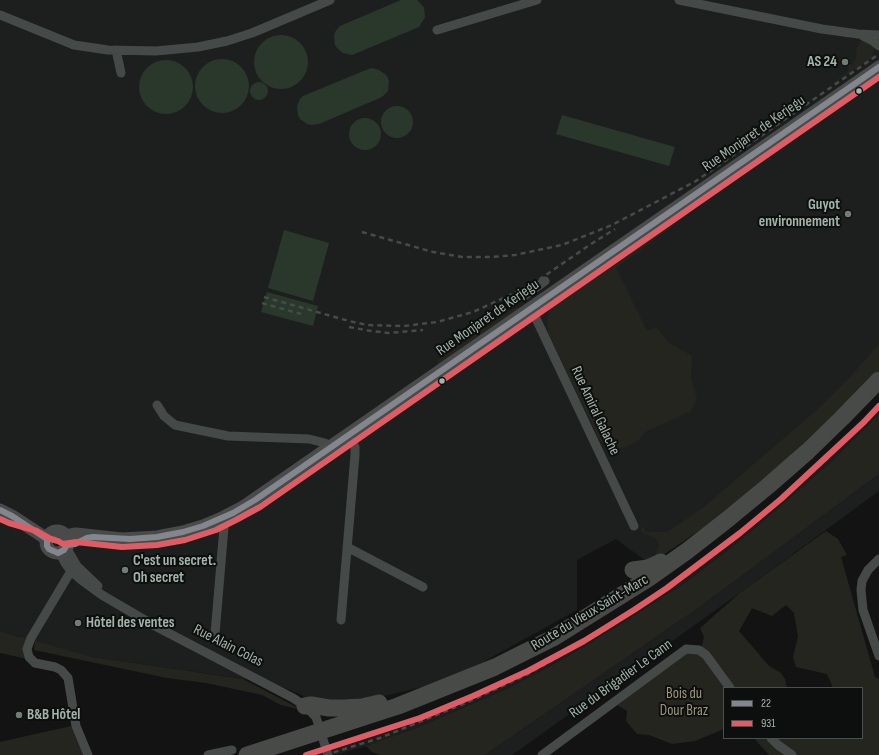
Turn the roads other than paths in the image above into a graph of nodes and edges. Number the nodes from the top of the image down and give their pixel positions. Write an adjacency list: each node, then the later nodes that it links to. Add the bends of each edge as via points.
1 (330, 0): 9 (street, via 227,41 156,51)
2 (537, 0): 5 (street)
3 (679, 0): 6 (street)
4 (0, 15): 9 (street, via 74,45)
5 (438, 30)
6 (858, 34): 7 (street); 8 (street)
7 (879, 35)
8 (879, 46)
9 (116, 50): 11 (street)
10 (879, 67): 14 (street, Rue Monjaret de Kerjegu)
11 (122, 73)
12 (545, 281): 13 (street)
13 (524, 296)
14 (531, 308): 18 (street, Rue Monjaret de Kerjegu); 22 (street, Rue Amiral Galache)
15 (879, 380): 25 (highway, Route du Vieux Saint-Marc, via 802,456)
16 (879, 394): 38 (highway, Route du Vieux Saint-Marc, via 776,493 694,559 624,607 552,650 470,689 418,710)
17 (157, 405): 19 (street, via 164,416 175,425 228,436 309,439 326,443)
18 (348, 435): 19 (street, Rue Monjaret de Kerjegu); 24 (street, via 355,448 355,454)
19 (331, 447): 21 (street, Rue Monjaret de Kerjegu, via 255,500)
20 (0, 510): 23 (street, Rue Alain Colas, via 40,524)
21 (222, 518): 23 (street, Rue Monjaret de Kerjegu, via 191,530 157,537 93,537); 33 (street, via 224,527)
22 (634, 526)
23 (60, 542): 27 (street, Rue Alain Colas, via 62,557); 31 (street, Rue Alain Colas, via 77,566)
24 (347, 547): 29 (street); 32 (street)
25 (687, 551): 28 (highway, via 648,568); 35 (highway, Route du Vieux Saint-Marc, via 626,593 553,638)
26 (879, 559): 34 (street, via 868,570 862,581 861,590 863,610)
27 (71, 570): 31 (street, Rue Alain Colas); 41 (street, via 27,649 35,663 61,670 68,678 76,726)
28 (633, 570)
29 (423, 587)
30 (601, 593): 35 (highway, via 592,607)
31 (115, 602): 37 (street, Rue Alain Colas)
32 (342, 620)
33 (215, 634)
34 (879, 656)
35 (495, 667): 37 (highway, via 362,707); 38 (highway, Route du Vieux Saint-Marc)
36 (729, 687): 44 (street, Rue du Brigadier Le Cann, via 706,654 699,650 686,649)
37 (305, 706): 38 (street, Rue Alain Colas, via 311,711)
38 (324, 737): 40 (highway, Route du Vieux Saint-Marc); 43 (highway, Route du Vieux Saint-Marc)
39 (772, 739): 45 (street)
40 (240, 753): 42 (street, Route du Vieux Saint-Marc)
41 (88, 755)
42 (208, 755)
43 (280, 755)
44 (542, 755)
45 (792, 755)

